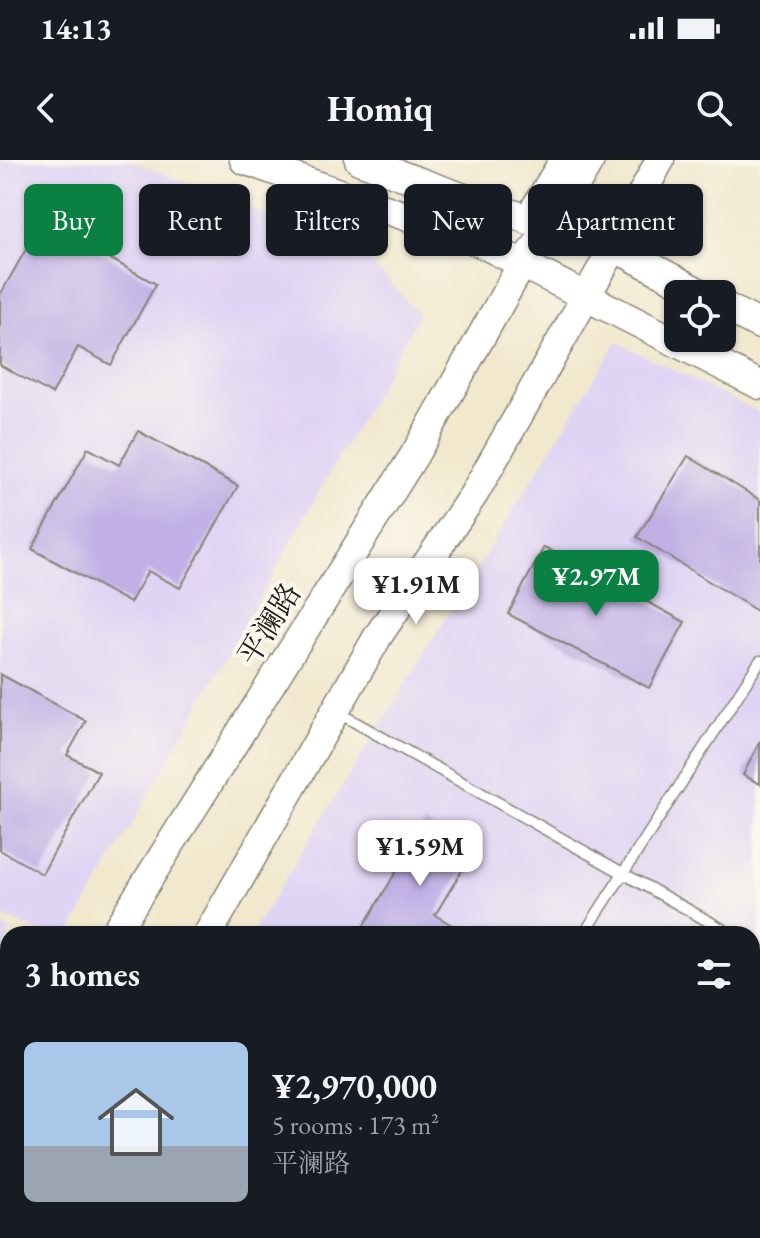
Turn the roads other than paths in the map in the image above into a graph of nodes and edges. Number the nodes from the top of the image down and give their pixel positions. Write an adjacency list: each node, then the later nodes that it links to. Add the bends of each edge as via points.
1 (244, 160): 13 (main road, via 477,241)
2 (359, 160): 9 (main road)
3 (564, 160): 6 (main road)
4 (590, 160): 7 (main road)
5 (660, 160): 8 (main road)
6 (555, 184)
7 (571, 184)
8 (647, 184)
9 (528, 219)
10 (528, 250): 13 (main road, 平澜路)
11 (609, 256): 15 (main road)
12 (631, 256): 14 (main road)
13 (522, 264): 15 (main road); 22 (main road, 平澜路, via 415,454)
14 (676, 280)
15 (585, 297): 18 (main road); 20 (main road, via 474,494 378,636)
16 (736, 312): 17 (main road)
17 (760, 325)
18 (760, 385)
19 (760, 661): 21 (lane)
20 (335, 711): 21 (lane); 23 (main road)
21 (623, 873): 24 (lane); 25 (lane)
22 (119, 926)
23 (213, 926)
24 (589, 926)
25 (717, 926)

